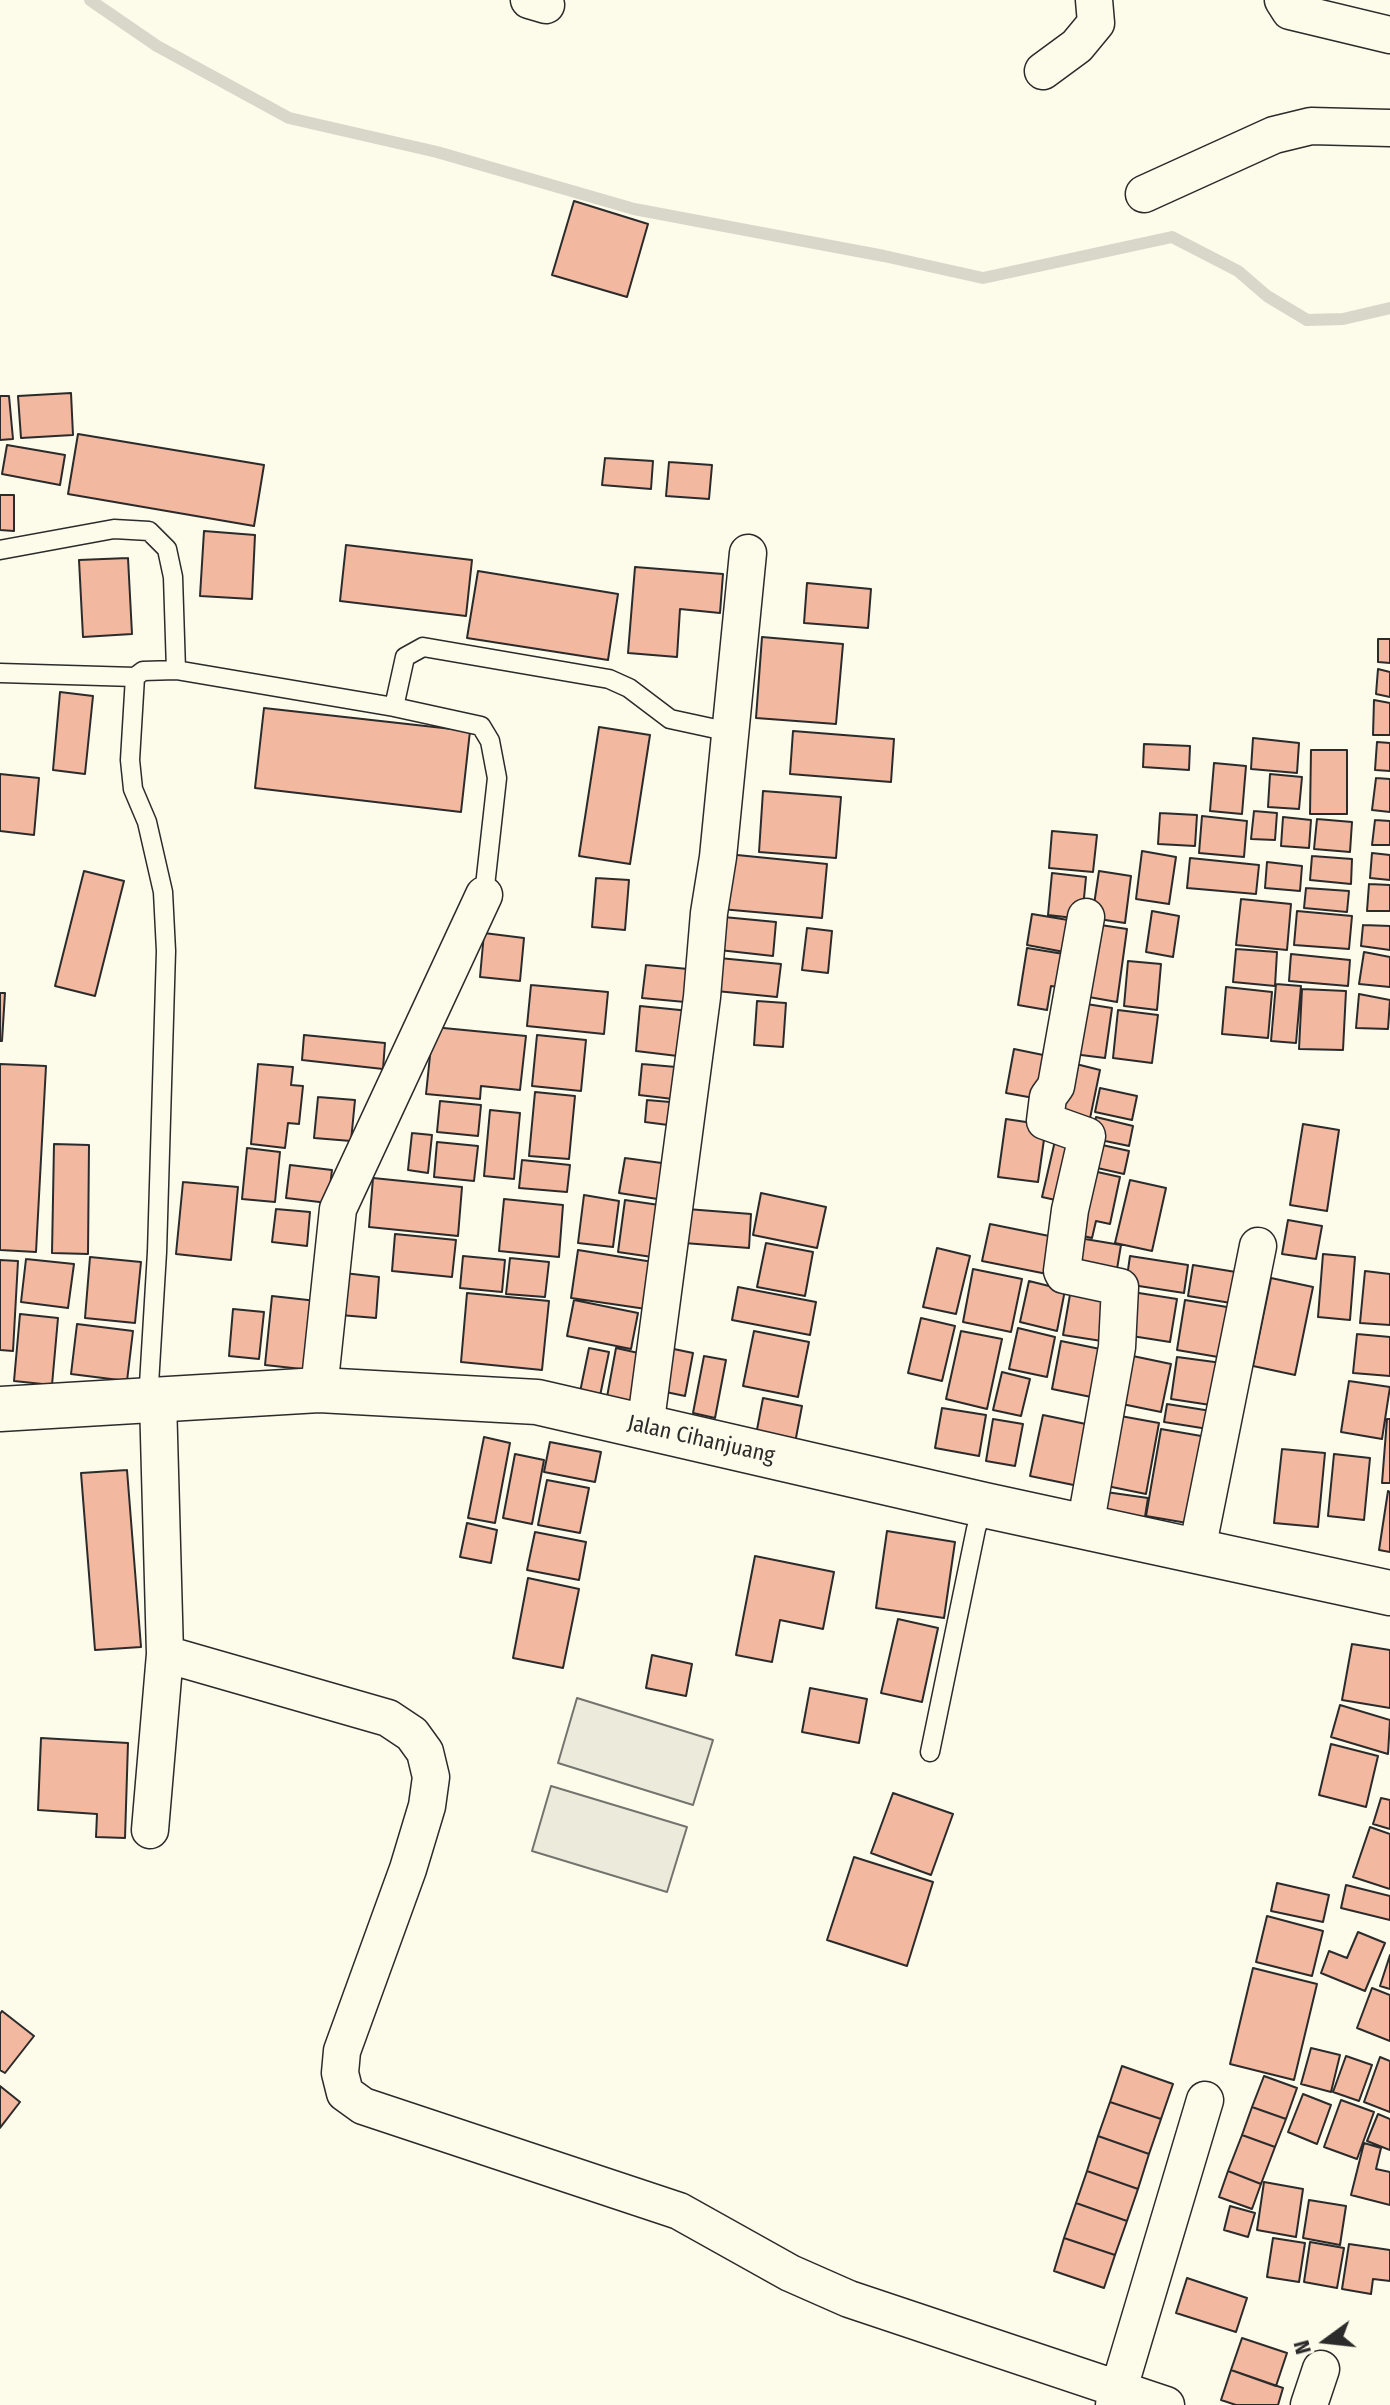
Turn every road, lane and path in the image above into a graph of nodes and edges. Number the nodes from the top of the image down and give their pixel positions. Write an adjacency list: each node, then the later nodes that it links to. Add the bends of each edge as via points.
1 (1094, 0): 4 (street, via 1096,23 1077,46)
2 (1283, 0): 3 (street, via 1290,11)
3 (1390, 35)
4 (1043, 71)
5 (1390, 128): 6 (street, via 1311,126 1274,135)
6 (1144, 194)
7 (0, 550): 9 (lane, via 114,529 149,531 167,549 173,577)
8 (748, 553): 13 (street)
9 (176, 670): 11 (lane, via 143,671); 12 (lane)
10 (0, 673): 11 (lane)
11 (135, 677): 18 (lane, via 133,789 147,822 163,892 166,951)
12 (394, 707): 13 (lane, via 405,657 423,647 609,679 670,719); 14 (lane, via 481,726 490,741 497,778)
13 (730, 732): 20 (street, via 702,997)
14 (484, 895): 17 (street, via 338,1209)
15 (1086, 917): 22 (street, via 1045,1121 1087,1136 1062,1271 1120,1287 1117,1347)
16 (1258, 1246): 23 (street)
17 (319, 1390): 18 (main road, Jalan Cihanjuang); 20 (main road, Jalan Cihanjuang, via 537,1402)
18 (153, 1401): 19 (main road, Jalan Cihanjuang); 25 (street)
19 (0, 1409)
20 (645, 1428): 21 (main road, Jalan Cihanjuang)
21 (984, 1505): 22 (main road, Jalan Cihanjuang); 26 (lane)
22 (1085, 1527): 23 (main road, Jalan Cihanjuang)
23 (1197, 1550): 24 (main road, Jalan Cihanjuang)
24 (1390, 1593)
25 (165, 1654): 27 (street); 30 (street, via 388,1718 412,1734 425,1752 431,1777 427,1806 342,2051 345,2093 363,2106 679,2211 790,2273 849,2299)
26 (930, 1752)
27 (150, 1830)
28 (1205, 2100): 30 (street)
29 (1321, 2369): 32 (street)
30 (1117, 2397): 31 (street)
31 (1166, 2405)
32 (1309, 2405)

